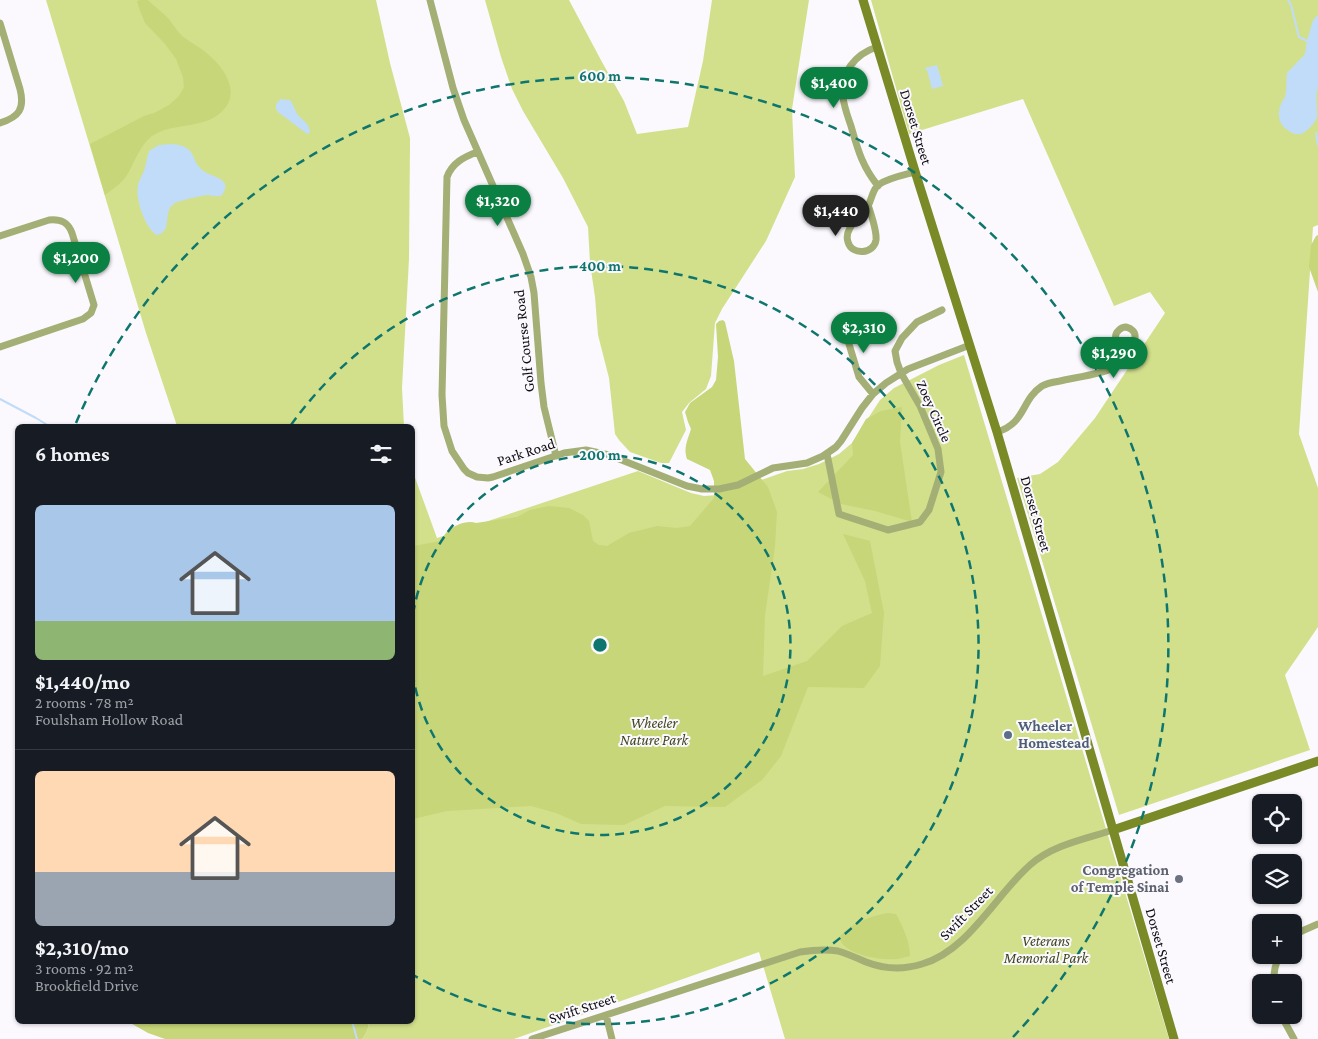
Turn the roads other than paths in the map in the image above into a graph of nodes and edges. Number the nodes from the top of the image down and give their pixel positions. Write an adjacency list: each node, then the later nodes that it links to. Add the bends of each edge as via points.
1 (430, 0): 6 (street, Golf Course Road, via 459,106)
2 (863, 0): 4 (street, Dorset Street)
3 (0, 23): 5 (street, via 22,100 16,116)
4 (877, 47): 7 (street, Dorset Street); 8 (street, via 851,64 842,93 859,154)
5 (0, 123)
6 (477, 152): 20 (street, Golf Course Road, via 531,277 540,383); 20 (street, Park Road, via 454,164 447,177 442,395 446,435 459,464 477,477 493,477)
7 (915, 172): 8 (street); 13 (street, Dorset Street)
8 (878, 186): 9 (street)
9 (868, 205): 9 (street, via 847,235 849,245 859,252 866,252 876,240)
10 (0, 236): 14 (street, via 49,220 66,223 94,305 91,313 83,319)
11 (942, 310): 16 (street, via 916,322 902,338 895,351)
12 (842, 321): 17 (street, via 859,377)
13 (970, 346): 16 (street, Park Road); 18 (street, Dorset Street)
14 (0, 347)
15 (1126, 353): 18 (street, via 1108,370 1040,387 1013,425)
16 (901, 373): 17 (street, Park Road); 19 (street, Zoey Circle, via 938,448 941,472 929,510 920,522 888,530 840,514)
17 (873, 394): 19 (street, Park Road, via 841,441)
18 (997, 432): 22 (street, Dorset Street)
19 (827, 454): 20 (street, Park Road, via 807,463 773,468 738,485 710,490 687,486 600,452 579,450)
20 (556, 456)
21 (1318, 761): 22 (street, Swift Street)
22 (1113, 830): 25 (street, Swift Street, via 1040,857 964,938 947,953 931,961 907,968 889,968 832,950 800,952); 29 (street, Dorset Street)
23 (1318, 924): 24 (street)
24 (1302, 931)
25 (606, 1015): 27 (street, Swift Street); 28 (street)
26 (1286, 1024): 30 (street)
27 (532, 1039)
28 (612, 1039)
29 (1174, 1039)
30 (1294, 1039)

